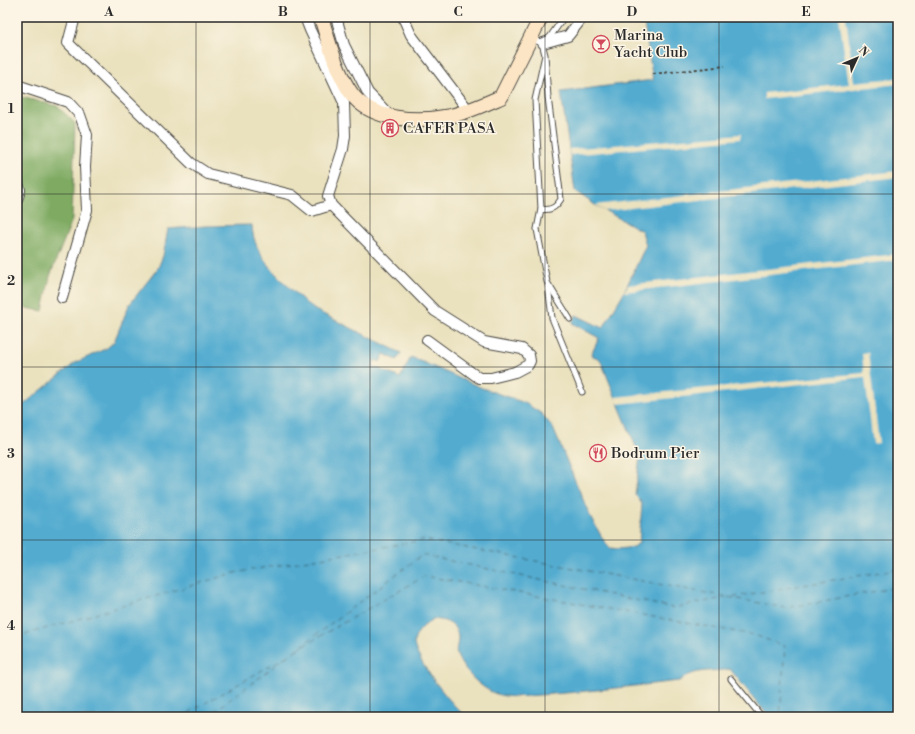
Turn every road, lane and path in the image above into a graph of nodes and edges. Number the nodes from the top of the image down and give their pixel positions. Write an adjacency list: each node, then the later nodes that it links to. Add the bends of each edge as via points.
1 (75, 17): 18 (street, via 68,43 191,163 208,174 292,195 312,211)
2 (305, 17): 18 (street, via 344,103 345,136 328,196)
3 (321, 17): 15 (main road, via 338,70 351,94 360,104)
4 (336, 17): 15 (street, via 344,45 368,93)
5 (403, 17): 14 (street, via 411,34)
6 (541, 17): 9 (main road)
7 (564, 17): 9 (lane, via 550,37)
8 (583, 17): 9 (street, via 568,36)
9 (538, 42): 10 (lane); 14 (main road, via 501,97)
10 (545, 55): 19 (lane, via 535,100); 19 (lane, via 561,199 556,206 547,210)
11 (725, 66): 12 (path)
12 (653, 74)
13 (17, 85): 21 (street, via 68,102 80,114 87,136 87,210)
14 (469, 111): 15 (main road, via 426,120)
15 (390, 116)
16 (17, 179): 17 (street, via 20,190)
17 (17, 200)
18 (331, 205): 23 (street, via 434,311 484,342 522,349 529,355 530,361 528,365 515,372 479,378)
19 (541, 209): 20 (lane, via 537,229)
20 (547, 282): 22 (lane); 24 (lane, via 552,318)
21 (62, 298)
22 (570, 320)
23 (427, 340)
24 (582, 392)
25 (731, 679): 26 (lane)
26 (762, 717)

